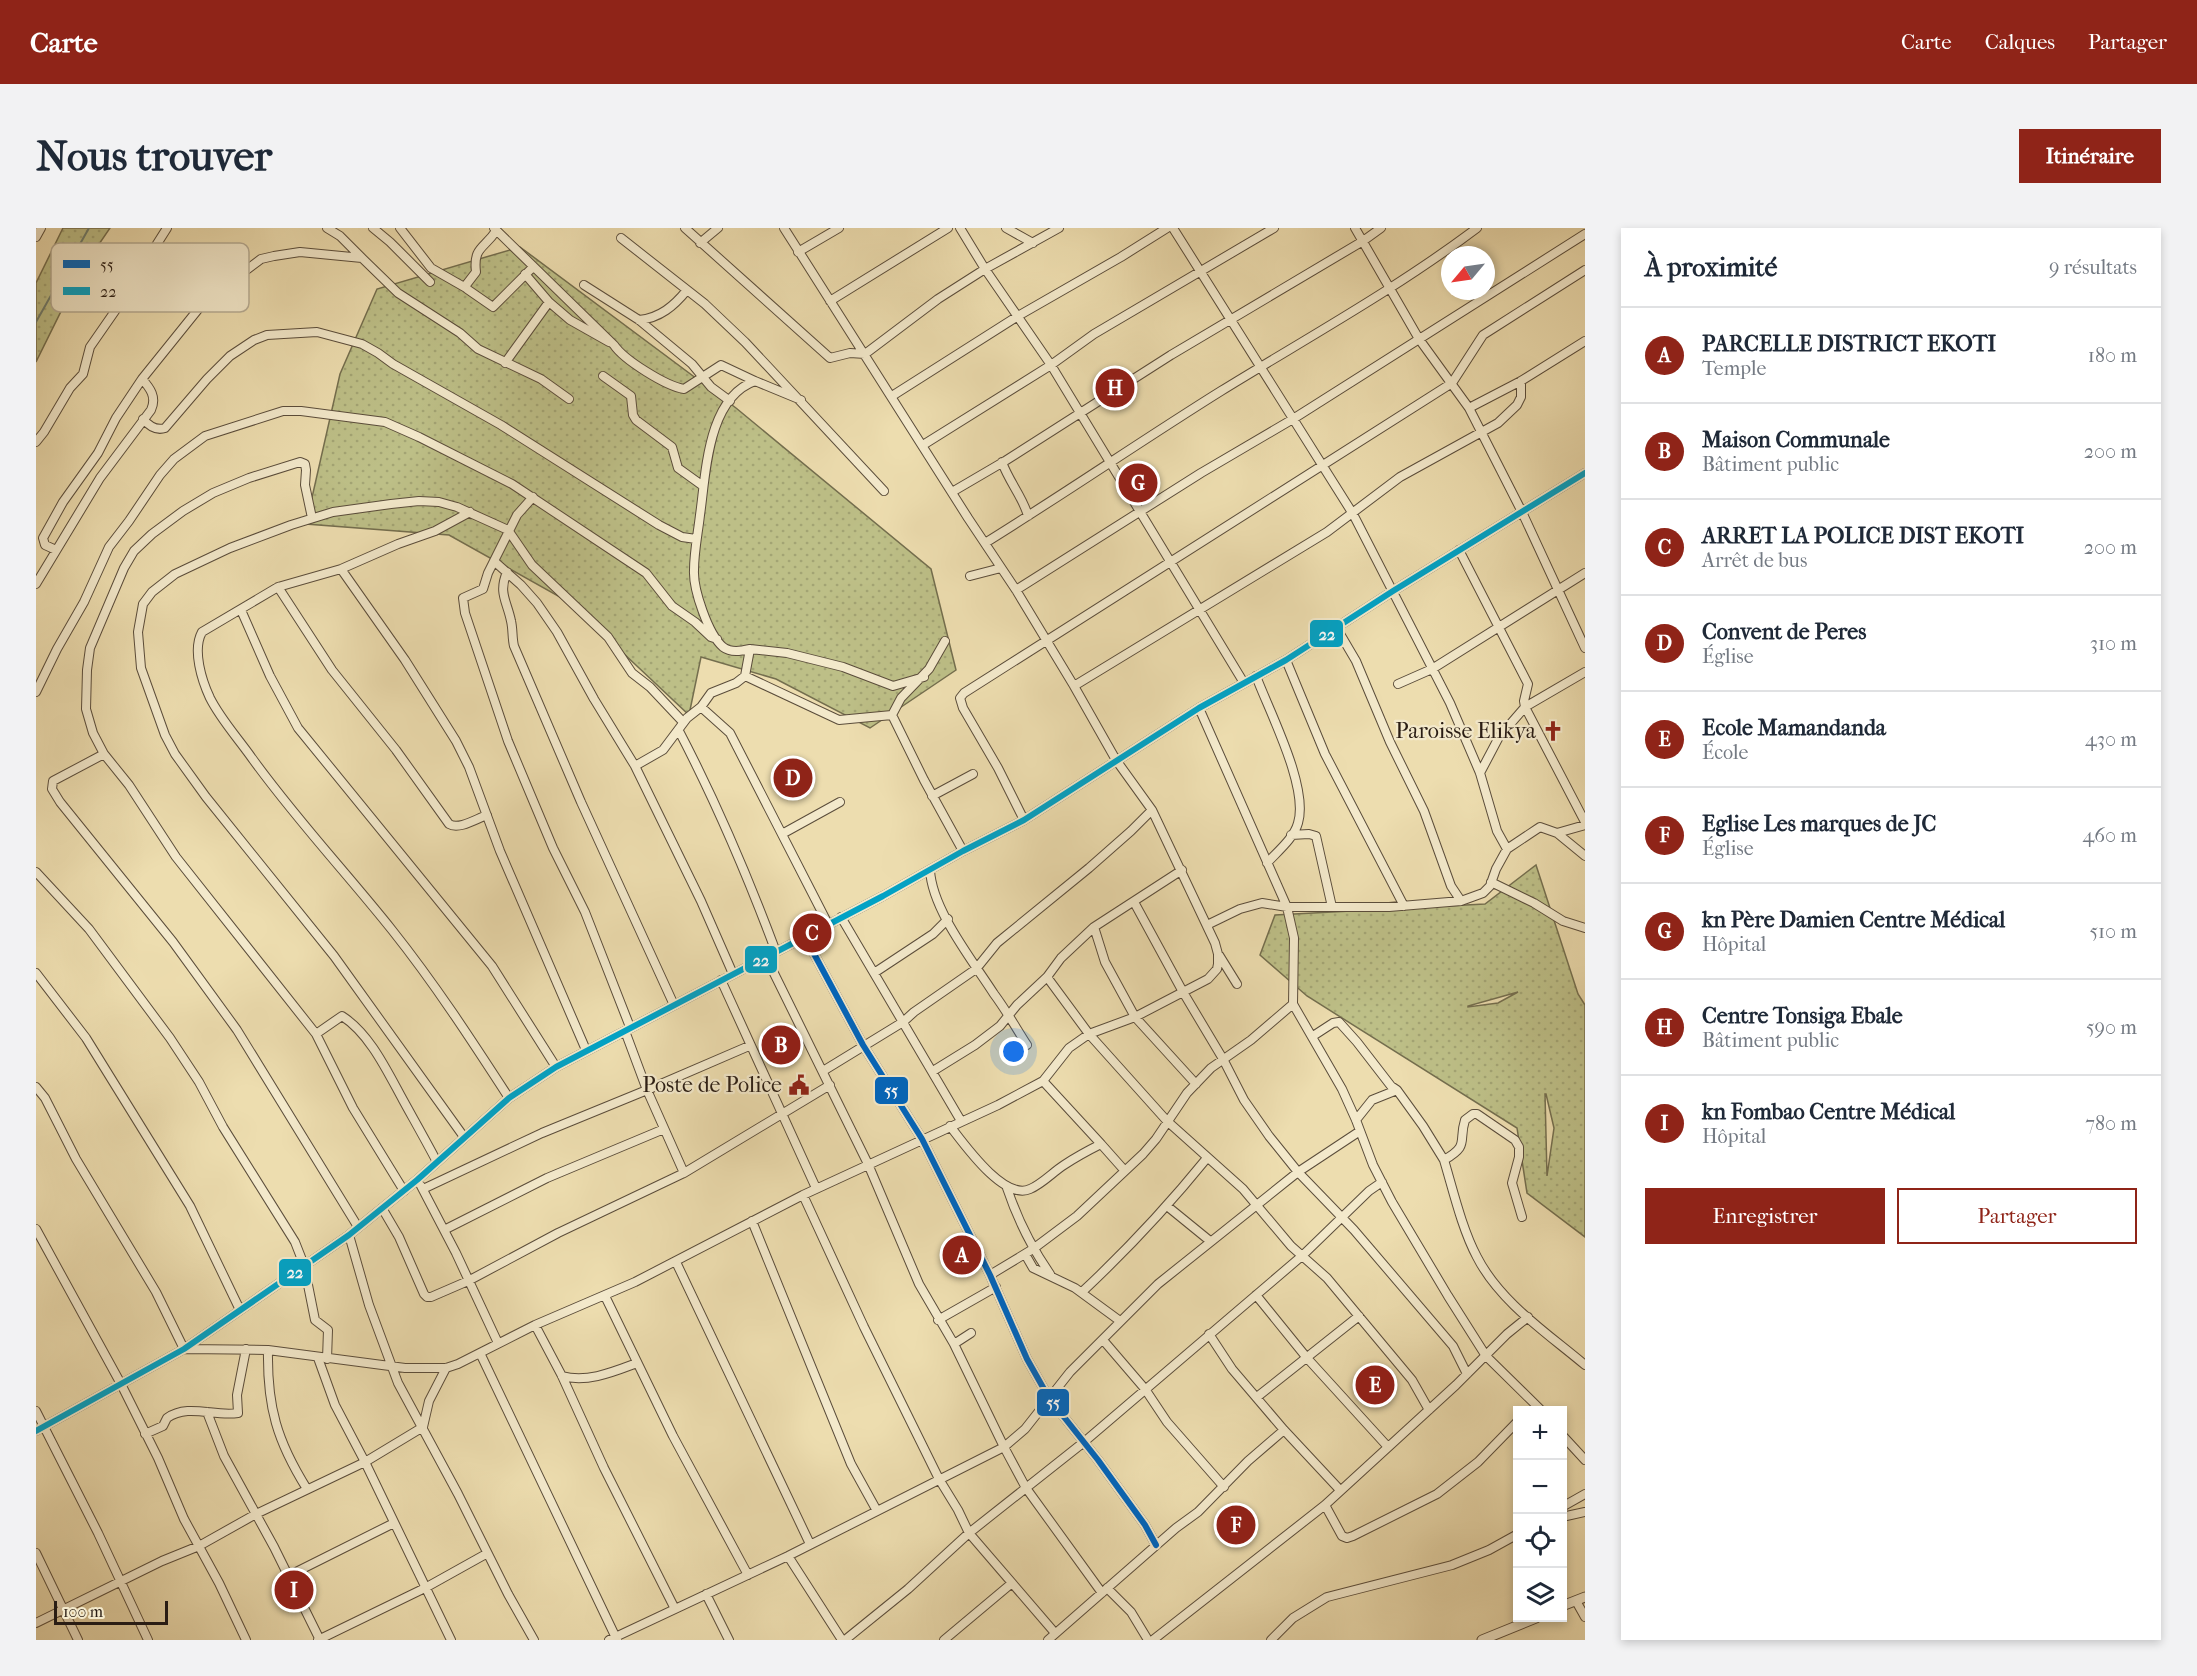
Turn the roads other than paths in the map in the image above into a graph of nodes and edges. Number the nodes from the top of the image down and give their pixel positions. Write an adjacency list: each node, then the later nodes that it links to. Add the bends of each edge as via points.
1 (41, 228): 22 (street)
2 (167, 228): 25 (street)
3 (327, 228): 29 (street)
4 (373, 228): 36 (street)
5 (400, 228): 38 (street, via 431,268)
6 (685, 228): 26 (street)
7 (718, 228): 26 (street)
8 (784, 228): 28 (street)
9 (839, 228): 28 (street)
10 (948, 228): 41 (street)
11 (960, 228): 32 (street)
12 (1006, 228): 27 (street)
13 (1059, 228): 27 (street)
14 (1167, 228): 45 (street)
15 (1173, 228): 34 (street)
16 (1274, 228): 34 (street)
17 (1355, 228): 24 (street)
18 (1381, 228): 24 (street)
19 (1477, 228): 39 (street)
20 (495, 229): 30 (street); 38 (street, via 477,252 476,272)
21 (1585, 234): 48 (street)
22 (36, 237)
23 (621, 238): 40 (street)
24 (1363, 241): 39 (street); 47 (street)
25 (158, 243)
26 (700, 243): 51 (street, via 826,356)
27 (1033, 243): 32 (street)
28 (798, 252): 41 (street)
29 (362, 258): 31 (street, via 300,252 261,259); 52 (street, via 398,293 478,349)
30 (533, 267): 35 (street); 50 (street)
31 (249, 268)
32 (986, 269): 45 (street); 51 (street, via 938,299)
33 (1585, 270): 60 (street, via 1483,335)
34 (1200, 273): 47 (street); 53 (street, via 1094,334)
35 (525, 274): 38 (street, via 494,307); 42 (street)
36 (430, 282)
37 (584, 285): 46 (street)
38 (466, 288)
39 (1389, 289): 48 (street); 54 (street)
40 (687, 290): 46 (street, via 663,314); 63 (street)
41 (830, 301): 51 (street)
42 (549, 302): 50 (street, via 585,330); 52 (street)
43 (114, 312): 70 (street, via 90,347 83,374)
44 (196, 312): 57 (street)
45 (1018, 316): 53 (street); 61 (street)
46 (639, 320): 56 (street, via 692,364)
47 (1230, 320): 54 (street); 66 (street)
48 (1419, 339): 60 (street); 68 (street)
49 (1585, 341): 59 (street)
50 (614, 345): 56 (street, via 622,356 679,388 687,388)
51 (865, 354): 61 (street)
52 (505, 363): 62 (street, via 541,379)
53 (1051, 365): 66 (street); 71 (street)
54 (1260, 368): 68 (street); 73 (street)
55 (603, 376): 76 (street, via 631,396 636,420 672,447 678,468)
56 (702, 378): 58 (street, via 721,365); 64 (street)
57 (142, 379): 67 (street, via 151,388 154,403); 89 (street, via 44,537 45,545)
58 (755, 381): 63 (street); 64 (street, via 743,386)
59 (1521, 381): 65 (street); 69 (street, via 1517,405)
60 (1452, 383): 65 (street); 74 (street)
61 (892, 396): 71 (street)
62 (569, 399)
63 (801, 400): 77 (street)
64 (730, 401): 76 (street, via 709,446)
65 (1469, 408): 69 (street)
66 (1080, 414): 72 (street); 73 (street)
67 (143, 419): 87 (street, via 155,428 165,428 230,356 254,340 292,332 328,334 362,344 501,425 659,525 682,537); 89 (street, via 100,478)
68 (1293, 419): 74 (street); 82 (street)
69 (1482, 433): 81 (street); 83 (street, via 1401,477)
70 (36, 442)
71 (923, 445): 78 (street)
72 (1002, 462): 78 (street); 84 (street)
73 (1110, 464): 82 (street); 84 (street)
74 (1322, 464): 83 (street); 92 (street)
75 (1585, 473): 81 (street)
76 (703, 486): 87 (street)
77 (884, 491)
78 (952, 492): 88 (street)
79 (533, 497): 86 (street); 107 (street, via 646,573 672,606); 121 (street, via 385,422 283,411 205,436 160,475 109,547)
80 (470, 512): 85 (street, via 439,502 419,501); 86 (street); 93 (street, via 435,531)
81 (1522, 512): 90 (street); 102 (street)
82 (1140, 513): 92 (street); 100 (street)
83 (1353, 514): 101 (street); 104 (street)
84 (1028, 516): 88 (street)
85 (312, 518): 128 (street, via 305,464 300,462 213,493 134,550 90,648 86,709); 204 (street, via 230,549 160,584 143,604 140,616 141,668 175,754 334,956)
86 (508, 531): 91 (street); 126 (street, via 532,565 608,637 632,673)
87 (696, 539): 107 (street, via 696,591)
88 (985, 543): 94 (street)
89 (56, 550): 98 (street)
90 (1459, 550): 101 (street); 106 (street)
91 (495, 562): 95 (street); 178 (street, via 483,589 463,598 471,633 521,774 612,975)
92 (1172, 562): 104 (street); 108 (street)
93 (340, 568): 99 (street); 136 (street, via 434,704 469,767)
94 (1000, 568): 97 (street); 100 (street)
95 (507, 572): 130 (street, via 537,603 557,632); 174 (street, via 502,592 514,646)
96 (1585, 573): 102 (street)
97 (970, 576)
98 (36, 584)
99 (278, 587): 103 (street); 136 (street, via 332,670 449,824 460,825)
100 (1016, 590): 108 (street)
101 (1393, 591): 105 (street); 113 (street)
102 (1557, 591): 106 (street); 110 (street)
103 (241, 610): 187 (street, via 270,676 303,735 492,966); 196 (street, via 214,623 200,636 200,663 210,698 272,786 399,940)
104 (1201, 610): 118 (street); 120 (street)
105 (1336, 627): 112 (street); 151 (street, via 1356,661)
106 (1500, 627): 113 (street); 122 (street, via 1528,684)
107 (717, 639): 111 (street, via 732,651)
108 (1046, 639): 120 (street); 137 (street, via 960,698)
109 (945, 641): 117 (street)
110 (1585, 648)
111 (750, 649): 115 (street); 117 (street, via 787,652 893,686)
112 (1286, 660): 116 (street); 152 (street, via 1325,754)
113 (1432, 669): 119 (street); 131 (street)
114 (1585, 672): 122 (street)
115 (745, 676): 123 (street, via 711,693); 125 (street, via 839,720)
116 (1256, 676): 118 (street); 141 (street, via 1284,741 1297,786 1299,822)
117 (924, 677): 125 (street, via 901,698)
118 (1244, 683): 124 (street)
119 (1398, 684)
120 (1074, 686): 129 (street)
121 (36, 692)
122 (1525, 706): 131 (street, via 1499,737); 138 (street)
123 (701, 707): 126 (street); 139 (street, via 730,733)
124 (1199, 708): 129 (street); 145 (street)
125 (892, 715): 133 (street)
126 (682, 722): 127 (street)
127 (679, 731): 130 (street, via 663,750); 162 (street)
128 (104, 754): 179 (street, via 188,873); 227 (street, via 53,781 52,789 237,1030)
129 (1116, 760): 135 (street); 137 (street)
130 (635, 766): 168 (street)
131 (1480, 773): 142 (street, via 1487,803)
132 (973, 774): 133 (street)
133 (932, 796): 143 (street)
134 (840, 802): 139 (street)
135 (1152, 810): 147 (street); 165 (street, via 997,943)
136 (487, 814): 185 (street)
137 (1024, 820): 143 (street)
138 (1585, 824): 140 (street)
139 (782, 834): 157 (street)
140 (1557, 834): 142 (street, via 1540,827); 144 (street)
141 (1291, 835): 145 (street); 153 (street, via 1316,836)
142 (1507, 849): 149 (street)
143 (963, 851): 146 (street)
144 (1585, 856)
145 (1267, 863): 154 (street)
146 (930, 870): 155 (street); 156 (street, via 934,892)
147 (1182, 870): 150 (street); 158 (street)
148 (36, 873): 236 (street, via 89,929 170,1038 285,1225)
149 (1491, 882): 151 (street, via 1483,892); 160 (street, via 1563,921)
150 (1134, 902): 159 (street); 172 (street)
151 (1461, 902): 152 (street)
152 (1404, 906): 153 (street)
153 (1332, 907): 154 (street)
154 (1287, 908): 158 (street, via 1252,905); 173 (street, via 1294,938)
155 (842, 917): 157 (street); 167 (street)
156 (948, 919): 165 (street); 167 (street, via 933,934)
157 (828, 924): 161 (street)
158 (1207, 925): 163 (street)
159 (1094, 927): 169 (street); 176 (street, via 1105,962)
160 (1585, 928)
161 (805, 937): 162 (street); 182 (street)
162 (776, 952): 164 (street)
163 (1218, 954): 171 (street); 172 (street, via 1217,969 1212,975)
164 (766, 957): 168 (street); 188 (street)
165 (976, 969): 175 (street); 177 (street)
166 (36, 973): 244 (street, via 73,1018 190,1206)
167 (874, 973): 177 (street)
168 (733, 974): 170 (street)
169 (1047, 977): 175 (street); 180 (street)
170 (721, 980): 174 (street); 184 (street)
171 (1237, 984)
172 (1183, 992): 176 (street); 186 (street)
173 (1293, 1004): 181 (street); 186 (street)
174 (674, 1005): 178 (street)
175 (1008, 1015): 183 (street); 189 (street, via 993,1033)
176 (1135, 1017): 180 (street); 191 (street)
177 (903, 1022): 182 (street); 189 (street)
178 (628, 1029): 185 (street); 194 (street)
179 (316, 1034): 209 (street, via 342,1016 357,1029 391,1079); 219 (street, via 353,1108)
180 (1089, 1034): 190 (street, via 1069,1048); 200 (street)
181 (1313, 1036): 195 (street, via 1339,1022); 198 (street)
182 (863, 1045): 188 (street); 205 (street)
183 (1027, 1045)
184 (749, 1046): 194 (street); 197 (street)
185 (586, 1050): 187 (street)
186 (1223, 1059): 191 (street); 212 (street, via 1244,1100)
187 (556, 1067): 196 (street)
188 (823, 1071): 192 (street)
189 (933, 1071): 199 (street)
190 (1043, 1081): 199 (street); 206 (street)
191 (1196, 1084): 200 (street)
192 (830, 1085): 197 (street); 210 (street)
193 (36, 1087): 255 (street, via 156,1292)
194 (647, 1090): 202 (street); 218 (street, via 542,1132)
195 (1396, 1090): 198 (street, via 1372,1100); 208 (street)
196 (509, 1098): 204 (street)
197 (782, 1112): 213 (street); 216 (street)
198 (1356, 1120): 203 (street)
199 (961, 1121): 201 (street)
200 (1167, 1121): 207 (street); 211 (street, via 1156,1139)
201 (950, 1126): 205 (street); 217 (street)
202 (664, 1129): 213 (street); 229 (street, via 547,1178)
203 (1360, 1131): 212 (street); 215 (street)
204 (464, 1137): 209 (street)
205 (922, 1139): 210 (street); 238 (street)
206 (1101, 1144): 211 (street); 217 (street, via 1030,1189)
207 (1207, 1158): 221 (street); 222 (street, via 1243,1189)
208 (1444, 1160): 224 (street, via 1462,1144 1464,1125 1473,1114 1515,1140 1520,1152 1512,1183); 246 (street, via 1476,1255 1492,1280)
209 (437, 1162): 214 (street)
210 (868, 1164): 216 (street); 247 (street, via 918,1284)
211 (1125, 1171): 232 (street)
212 (1298, 1172): 222 (street); 225 (street)
213 (684, 1173): 239 (street)
214 (417, 1180): 218 (street); 219 (street)
215 (1382, 1182): 225 (street); 259 (street)
216 (816, 1188): 220 (street)
217 (1007, 1188): 232 (street)
218 (423, 1189): 229 (street)
219 (404, 1191): 223 (street)
220 (803, 1195): 226 (street); 291 (street)
221 (1167, 1206): 231 (street); 241 (street)
222 (1256, 1206): 231 (street); 234 (street)
223 (382, 1208): 227 (street); 239 (street, via 427,1297)
224 (1522, 1217)
225 (1342, 1219): 234 (street); 267 (street, via 1453,1346)
226 (752, 1221): 235 (street); 299 (street, via 851,1464)
227 (358, 1227): 230 (street)
228 (36, 1229): 269 (street)
229 (444, 1230): 239 (street)
230 (349, 1235): 236 (street); 265 (street)
231 (1210, 1241): 248 (street)
232 (1034, 1249): 233 (street); 237 (street)
233 (1025, 1254): 237 (street, via 1033,1268); 238 (street)
234 (1303, 1255): 242 (street); 245 (street)
235 (676, 1262): 243 (street); 306 (street)
236 (304, 1265): 244 (street); 262 (street, via 314,1318 327,1330)
237 (1050, 1274): 241 (street)
238 (990, 1275): 240 (street)
239 (468, 1281): 253 (street)
240 (996, 1287): 247 (street); 272 (street, via 1027,1359)
241 (1082, 1292): 248 (street)
242 (1256, 1295): 251 (street); 261 (street)
243 (605, 1296): 249 (street); 263 (street)
244 (240, 1310): 255 (street)
245 (1359, 1316): 261 (street); 276 (street, via 1412,1380)
246 (1528, 1317): 259 (street); 264 (street)
247 (938, 1320): 254 (street)
248 (1120, 1321): 252 (street)
249 (535, 1325): 253 (street); 268 (street)
250 (971, 1333): 254 (street)
251 (1209, 1334): 270 (street); 271 (street, via 1232,1369)
252 (1103, 1340): 270 (street); 272 (street)
253 (498, 1343): 258 (street)
254 (954, 1344): 287 (street)
255 (184, 1349): 256 (street); 269 (street)
256 (246, 1349): 257 (street); 278 (street, via 237,1413)
257 (268, 1350): 260 (street); 294 (street, via 273,1419)
258 (480, 1353): 266 (street); 327 (street)
259 (1486, 1356): 267 (street); 273 (street)
260 (318, 1358): 262 (street); 290 (street, via 335,1405)
261 (1307, 1358): 271 (street); 288 (street)
262 (327, 1359): 265 (street)
263 (638, 1363): 268 (street, via 586,1378); 312 (street)
264 (1585, 1365)
265 (390, 1366): 266 (street); 281 (street)
266 (446, 1368): 281 (street, via 429,1401)
267 (1467, 1374): 276 (street)
268 (561, 1376): 321 (street)
269 (121, 1384): 280 (street); 284 (street)
270 (1145, 1389): 286 (street); 292 (street, via 1167,1422)
271 (1257, 1396): 282 (street)
272 (1049, 1398): 286 (street); 287 (street, via 1025,1429)
273 (1533, 1402): 274 (street); 275 (street)
274 (1530, 1406)
275 (1537, 1406)
276 (1429, 1410): 288 (street)
277 (36, 1411): 280 (street)
278 (207, 1412): 284 (street, via 171,1415 163,1426); 301 (street, via 224,1456)
279 (1513, 1426): 297 (street, via 1448,1486 1353,1536 1342,1536)
280 (44, 1427): 283 (street); 314 (street)
281 (423, 1427): 290 (street); 310 (street)
282 (1284, 1430): 292 (street); 295 (street)
283 (36, 1431)
284 (146, 1434): 308 (street)
285 (1567, 1440): 289 (street)
286 (1084, 1442): 293 (street); 307 (street)
287 (1004, 1447): 291 (street); 293 (street)
288 (1388, 1447): 295 (street)
289 (1585, 1460)
290 (365, 1462): 294 (street); 303 (street)
291 (939, 1479): 299 (street); 304 (street)
292 (1224, 1487): 307 (street)
293 (1026, 1488): 304 (street); 317 (street)
294 (307, 1489): 301 (street)
295 (1340, 1490): 297 (street)
296 (1585, 1494): 298 (street)
297 (1325, 1505): 338 (street)
298 (1567, 1505)
299 (877, 1511): 306 (street)
300 (1585, 1512): 302 (street)
301 (256, 1514): 308 (street); 313 (street)
302 (1567, 1516)
303 (394, 1523): 313 (street); 316 (street)
304 (969, 1533): 315 (street); 334 (street, via 908,1589)
305 (1513, 1537): 339 (street, via 1452,1564 1327,1597 1293,1618)
306 (810, 1544): 311 (street)
307 (1156, 1545): 317 (street)
308 (199, 1546): 314 (street); 330 (street)
309 (36, 1553): 320 (street)
310 (486, 1554): 316 (street); 332 (street)
311 (788, 1556): 312 (street); 334 (street)
312 (748, 1575): 318 (street)
313 (288, 1576): 331 (street)
314 (121, 1581): 320 (street); 329 (street)
315 (1012, 1583): 325 (street); 335 (street)
316 (425, 1588): 326 (street); 331 (street)
317 (1105, 1591): 325 (street); 337 (street, via 1131,1612)
318 (706, 1594): 321 (street); 333 (street)
319 (1580, 1599): 322 (street)
320 (63, 1608): 324 (street); 328 (street)
321 (675, 1609): 327 (street)
322 (1585, 1617)
323 (1524, 1622): 340 (street)
324 (36, 1623)
325 (1055, 1633): 336 (street)
326 (448, 1639)
327 (614, 1639)
328 (78, 1640)
329 (148, 1640)
330 (246, 1640)
331 (319, 1640)
332 (534, 1640)
333 (729, 1640)
334 (843, 1640)
335 (944, 1640)
336 (1048, 1640)
337 (1148, 1640)
338 (1153, 1640)
339 (1271, 1640)
340 (1482, 1640)

